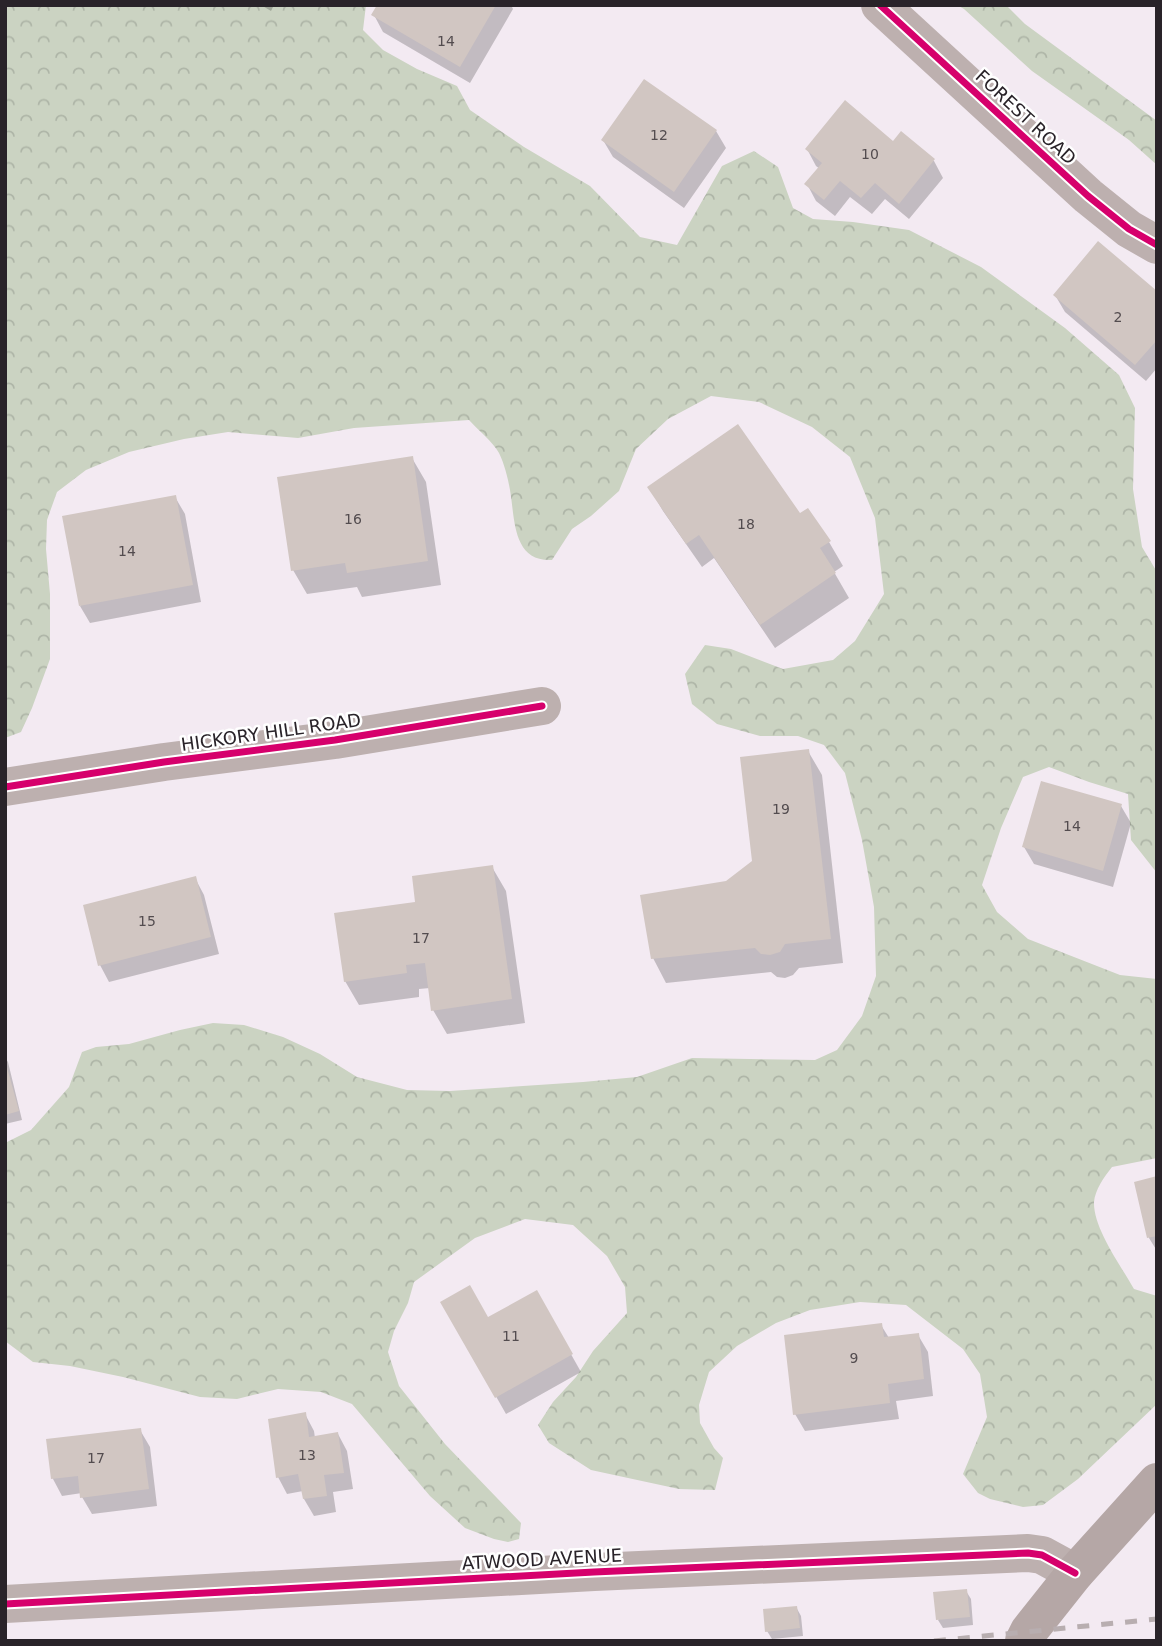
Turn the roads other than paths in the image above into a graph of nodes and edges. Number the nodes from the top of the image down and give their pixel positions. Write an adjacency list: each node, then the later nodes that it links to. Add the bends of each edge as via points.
1 (880, 5): 2 (street, FOREST ROAD, via 1088,195)
2 (1157, 246)
3 (542, 706): 4 (street, HICKORY HILL ROAD)
4 (5, 787)
5 (1157, 1482): 6 (main road)
6 (1075, 1573): 7 (street, ATWOOD AVENUE, via 1042,1555 1028,1553); 8 (main road)
7 (5, 1604)
8 (1024, 1641)

